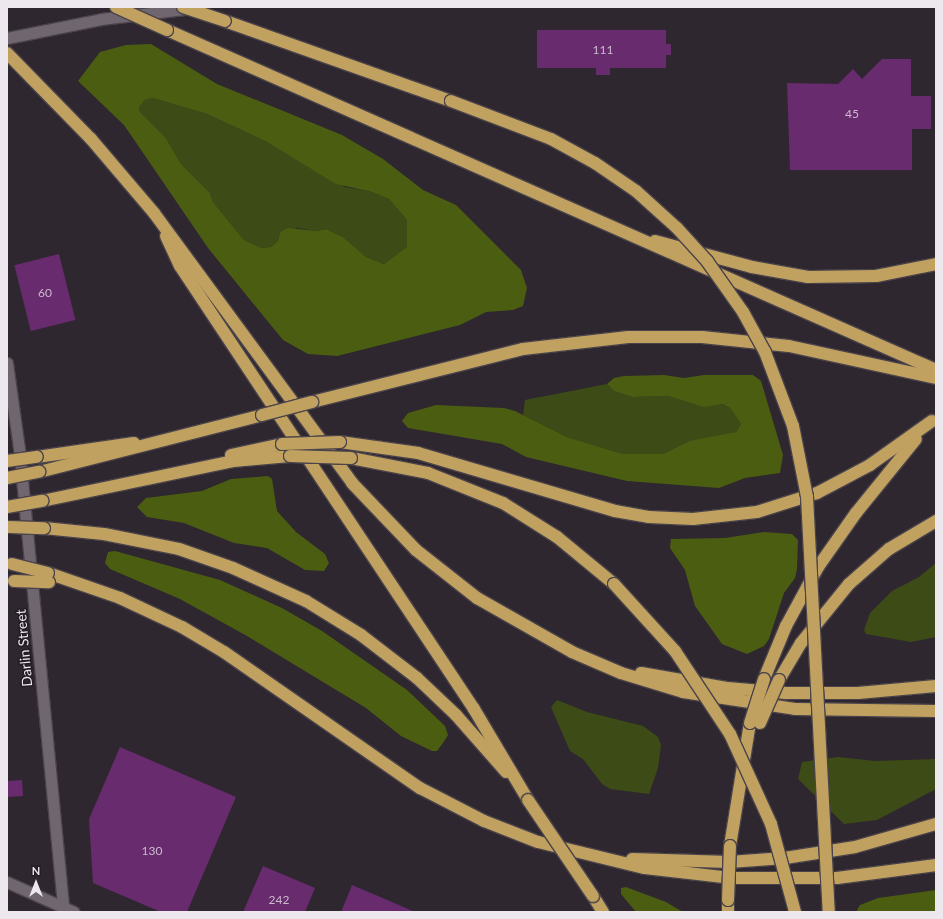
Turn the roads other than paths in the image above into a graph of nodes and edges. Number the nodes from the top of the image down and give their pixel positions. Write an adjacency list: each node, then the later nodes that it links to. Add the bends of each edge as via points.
1 (116, 7): 7 (highway, bridge)
2 (183, 7): 37 (highway, bridge, via 451,101 551,139 595,163 636,191 707,261 743,312 765,352 793,426 807,497)
3 (198, 7): 4 (main road, via 101,19)
4 (7, 38)
5 (8, 54): 6 (highway, via 86,134)
6 (162, 224): 23 (highway, via 326,449 400,534 446,575 500,614 560,647); 27 (highway, via 180,266 474,709)
7 (624, 234): 8 (highway, via 752,267 808,277 876,276); 10 (highway)
8 (936, 264)
9 (7, 363): 33 (main road, Darlin Street, via 19,448)
10 (936, 370)
11 (936, 378): 13 (highway, bridge, via 789,346 702,337 628,337 523,349)
12 (934, 418): 16 (highway, bridge, via 870,466 817,493 757,512 693,519 649,517 615,511 418,453 340,442 282,444 215,459); 26 (highway, bridge, via 863,504 821,563 792,614 764,679)
13 (182, 437): 14 (highway, bridge); 15 (highway, bridge)
14 (7, 461)
15 (7, 478)
16 (139, 481): 17 (highway, bridge); 36 (highway, bridge, via 238,460 290,456 351,458 424,472 498,501 557,537 614,584 675,651 730,734 772,829)
17 (7, 507)
18 (936, 521): 26 (highway, bridge, via 896,545 849,584 805,636)
19 (8, 527): 27 (highway, bridge, via 104,534 179,550 232,568 311,604 366,638 421,681 484,745)
20 (10, 564): 21 (highway, bridge)
21 (49, 578): 22 (highway, bridge); 29 (highway, via 70,580 140,606 198,636 432,795 511,832)
22 (10, 581)
23 (608, 668): 24 (highway, via 780,693 858,693); 25 (highway, via 683,692 753,705 824,710)
24 (936, 686)
25 (936, 711)
26 (755, 723): 32 (highway, bridge, via 742,765 730,846)
27 (528, 800): 35 (highway, bridge)
28 (936, 824): 29 (highway, via 855,847 770,860 695,862)
29 (593, 857): 30 (highway, via 675,872 766,880 859,877)
30 (936, 866)
31 (7, 882): 33 (main road)
32 (728, 906)
33 (63, 907): 34 (main road)
34 (74, 912)
35 (603, 912)
36 (795, 912)
37 (829, 912)

